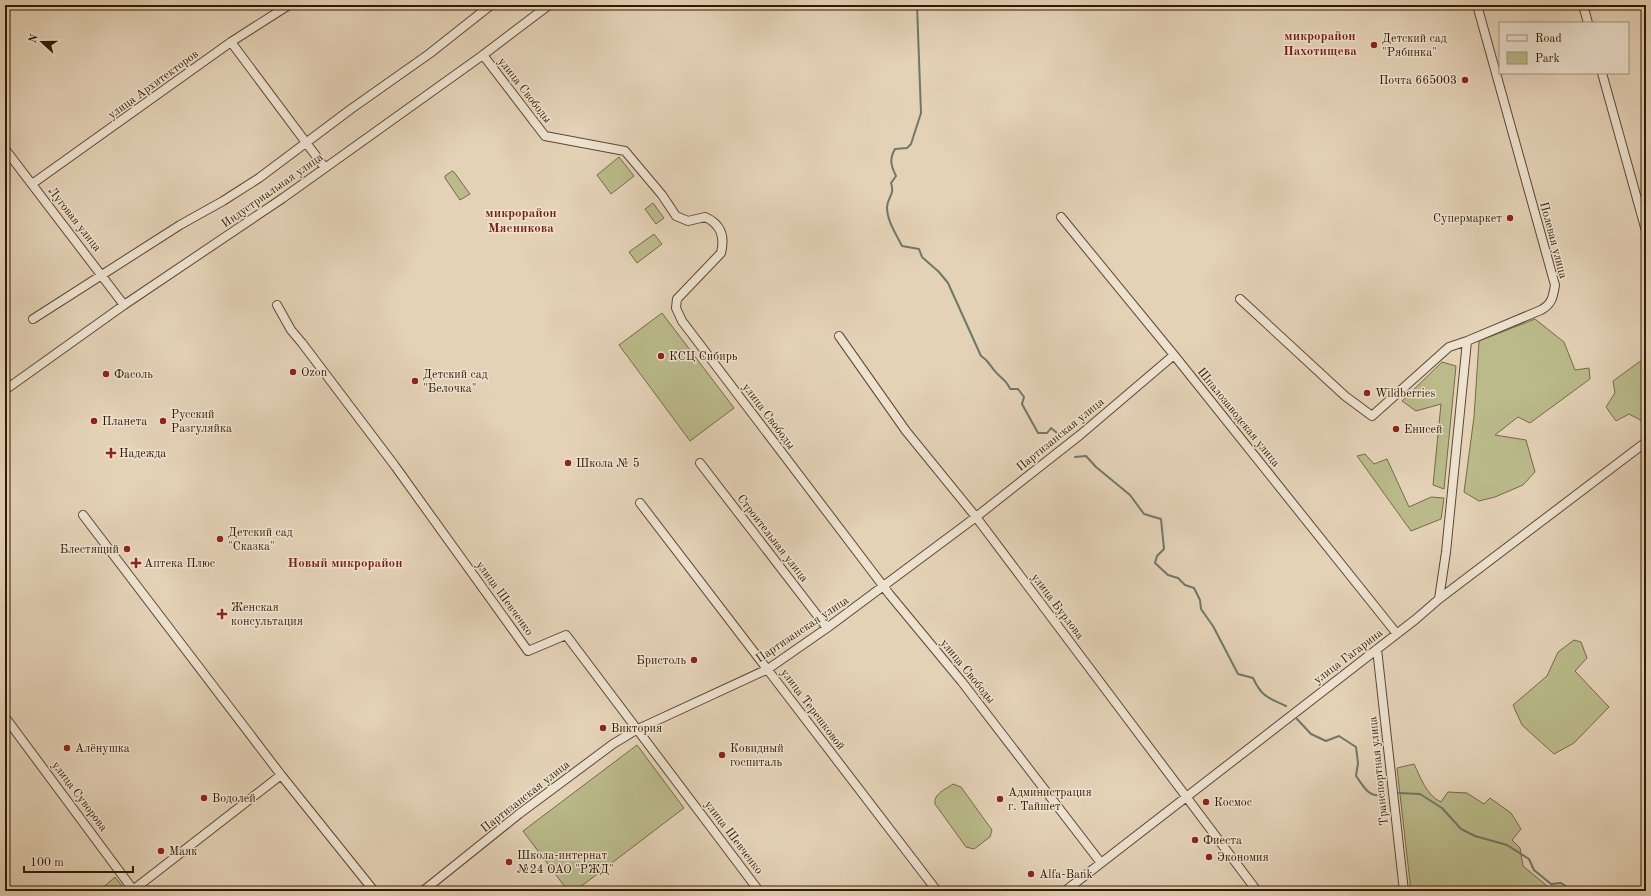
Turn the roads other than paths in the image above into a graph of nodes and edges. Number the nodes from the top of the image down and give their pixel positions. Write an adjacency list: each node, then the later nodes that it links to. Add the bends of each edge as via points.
1 (289, 5): 7 (street, улица Архитекторов)
2 (490, 5): 10 (street, Индустриальная улица, via 429,54)
3 (548, 5): 8 (street, Индустриальная улица)
4 (1477, 5): 22 (street, Полевая улица, via 1555,285 1548,306)
5 (1583, 5): 6 (street)
6 (1588, 22)
7 (231, 42): 10 (street); 13 (street, улица Архитекторов)
8 (483, 55): 12 (street, Индустриальная улица); 30 (street, улица Свободы, via 545,136 625,151 676,216 688,221 705,217 715,223 722,232 721,253 677,299 676,308 682,321)
9 (1602, 74): 15 (street)
10 (306, 142): 12 (street); 16 (street, Индустриальная улица, via 259,178)
11 (5, 149): 13 (street, Луговая улица)
12 (325, 168): 18 (street, Индустриальная улица)
13 (32, 184): 16 (street, Луговая улица)
14 (1061, 217): 23 (street, Шпалозаводская улица)
15 (1646, 230)
16 (102, 274): 18 (street, Луговая улица); 20 (street, Индустриальная улица)
17 (1240, 299): 22 (street, Полевая улица, via 1345,396 1372,416 1449,347)
18 (124, 305): 24 (street, Индустриальная улица)
19 (277, 305): 37 (street, улица Шевченко, via 291,330 395,466 528,651 566,635)
20 (33, 319)
21 (839, 336): 29 (street, улица Бурлова, via 906,431)
22 (1467, 341): 31 (street)
23 (1174, 355): 29 (street, Партизанская улица, via 1080,435); 33 (street, Шпалозаводская улица)
24 (5, 390)
25 (1646, 442): 31 (street, улица Гагарина)
26 (700, 463): 32 (street, Строительная улица)
27 (640, 503): 35 (street, улица Терешковой)
28 (83, 515): 38 (street)
29 (976, 516): 30 (street, Партизанская улица); 39 (street, улица Бурлова)
30 (884, 586): 32 (street, Партизанская улица); 40 (street, улица Свободы, via 962,682)
31 (1439, 599): 33 (street, улица Гагарина)
32 (827, 628): 35 (street, Партизанская улица)
33 (1397, 634): 34 (street, улица Гагарина)
34 (1377, 649): 39 (street, улица Гагарина); 48 (street, Транспортная улица)
35 (768, 669): 37 (street, Партизанская улица); 45 (street, улица Терешковой)
36 (5, 716): 41 (street, улица Суворова)
37 (636, 730): 43 (street, Партизанская улица, via 613,744 519,814); 44 (street, улица Шевченко)
38 (281, 775): 41 (street); 42 (street)
39 (1186, 797): 40 (street, улица Гагарина); 47 (street, улица Бурлова)
40 (1101, 863): 46 (street, улица Гагарина)
41 (133, 890)
42 (374, 891)
43 (423, 891)
44 (759, 891)
45 (937, 891)
46 (1065, 891)
47 (1258, 891)
48 (1404, 891)

